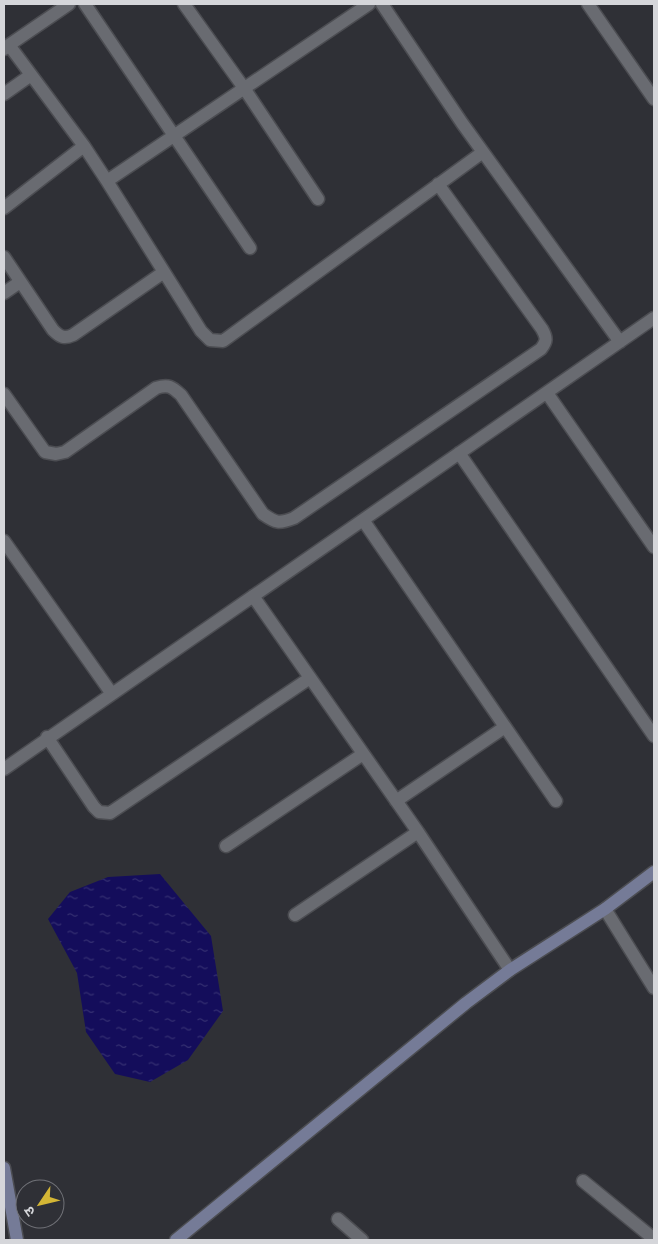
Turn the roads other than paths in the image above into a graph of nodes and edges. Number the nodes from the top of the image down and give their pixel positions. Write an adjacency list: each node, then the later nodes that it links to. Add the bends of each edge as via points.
1 (70, 4): 7 (street)
2 (85, 4): 12 (street)
3 (184, 4): 9 (street)
4 (369, 4): 9 (street)
5 (382, 4): 14 (street)
6 (588, 4): 11 (street)
7 (6, 47): 8 (street)
8 (31, 74): 10 (street); 13 (street)
9 (244, 88): 12 (street); 17 (street)
10 (4, 94)
11 (654, 99)
12 (174, 136): 15 (street); 19 (street)
13 (84, 146): 15 (street); 18 (street)
14 (483, 152): 16 (street); 25 (street)
15 (108, 181): 21 (street)
16 (438, 184): 21 (street, via 223,341 210,340 202,331); 27 (street, via 542,329 547,337 546,343 294,518 273,522 263,514 173,388 164,385 156,388 65,452 56,454 45,452)
17 (318, 199)
18 (4, 208)
19 (250, 248)
20 (4, 257): 22 (street)
21 (164, 272): 22 (street, via 66,338 53,330)
22 (20, 282): 23 (street)
23 (4, 293)
24 (654, 319): 25 (street)
25 (620, 342): 26 (street)
26 (547, 393): 28 (street); 31 (street)
27 (4, 394)
28 (459, 453): 29 (street); 36 (street)
29 (363, 520): 32 (street); 35 (street)
30 (4, 541): 34 (street)
31 (654, 547)
32 (254, 596): 33 (street); 34 (street)
33 (310, 678): 37 (street, via 110,813 99,812 94,807); 38 (street)
34 (112, 694): 37 (street)
35 (505, 727): 40 (street); 41 (street)
36 (654, 736)
37 (47, 737): 39 (street)
38 (363, 754): 40 (street); 43 (street)
39 (4, 768)
40 (396, 801): 42 (street)
41 (556, 801)
42 (418, 832): 46 (street); 47 (street)
43 (226, 846)
44 (654, 872): 45 (street)
45 (604, 909): 47 (street); 48 (street)
46 (295, 915)
47 (510, 970): 54 (street)
48 (654, 988)
49 (4, 1168): 53 (street)
50 (583, 1181): 52 (street)
51 (338, 1219): 55 (street)
52 (654, 1239)
53 (17, 1240)
54 (176, 1240)
55 (362, 1240)

